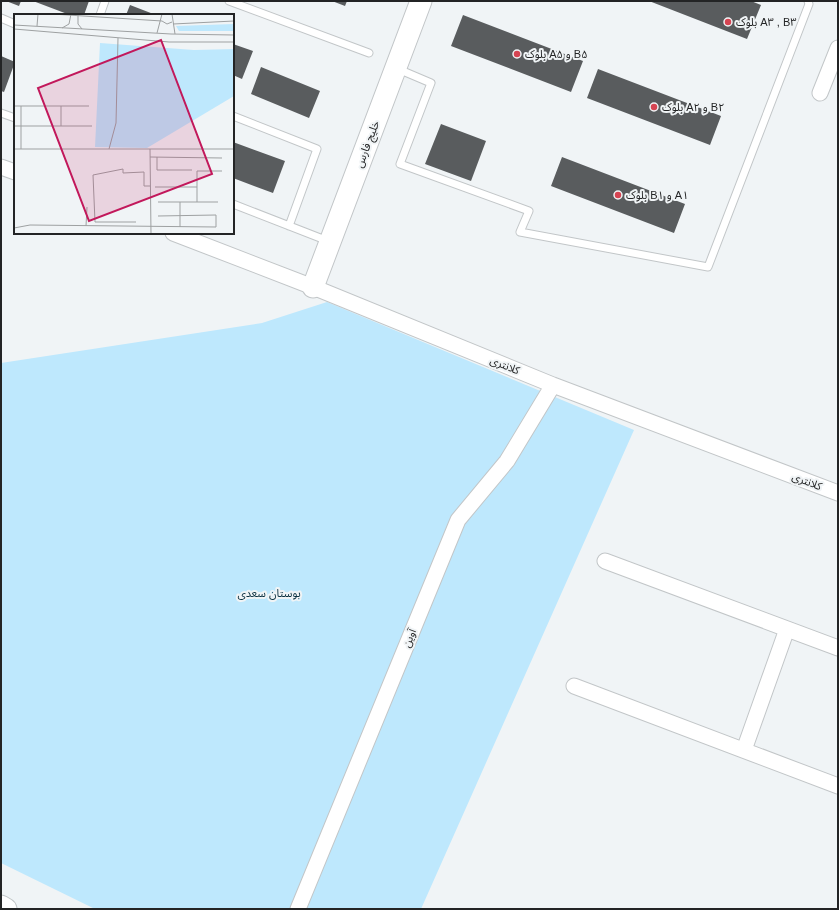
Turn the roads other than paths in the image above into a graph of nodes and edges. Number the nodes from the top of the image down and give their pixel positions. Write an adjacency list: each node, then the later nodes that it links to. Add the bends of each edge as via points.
1 (105, 1): 5 (lane)
2 (230, 1): 9 (lane)
3 (421, 1): 10 (street, خلیج فارس)
4 (808, 1): 10 (lane, via 708,268 520,232 529,211 400,164 431,83)
5 (100, 14)
6 (1, 18): 7 (lane)
7 (14, 24)
8 (838, 48): 11 (street)
9 (369, 53)
10 (396, 68): 20 (street, خلیج فارس)
11 (820, 93)
12 (1, 113): 14 (lane)
13 (234, 116): 18 (lane, via 318,149)
14 (14, 118)
15 (1, 167): 16 (street)
16 (14, 172)
17 (234, 204): 18 (lane)
18 (289, 226): 20 (lane)
19 (176, 234): 21 (street, کلانتری)
20 (330, 242): 21 (street, خلیج فارس)
21 (313, 287): 22 (street, کلانتری)
22 (553, 385): 23 (street, کلانتری); 32 (street, آوین, via 508,461 458,520)
23 (838, 493)
24 (605, 561): 25 (street)
25 (787, 629): 26 (street); 28 (street)
26 (838, 648)
27 (574, 686): 28 (street)
28 (744, 750): 29 (street)
29 (838, 786)
30 (1, 906): 31 (street)
31 (6, 909)
32 (298, 909)

